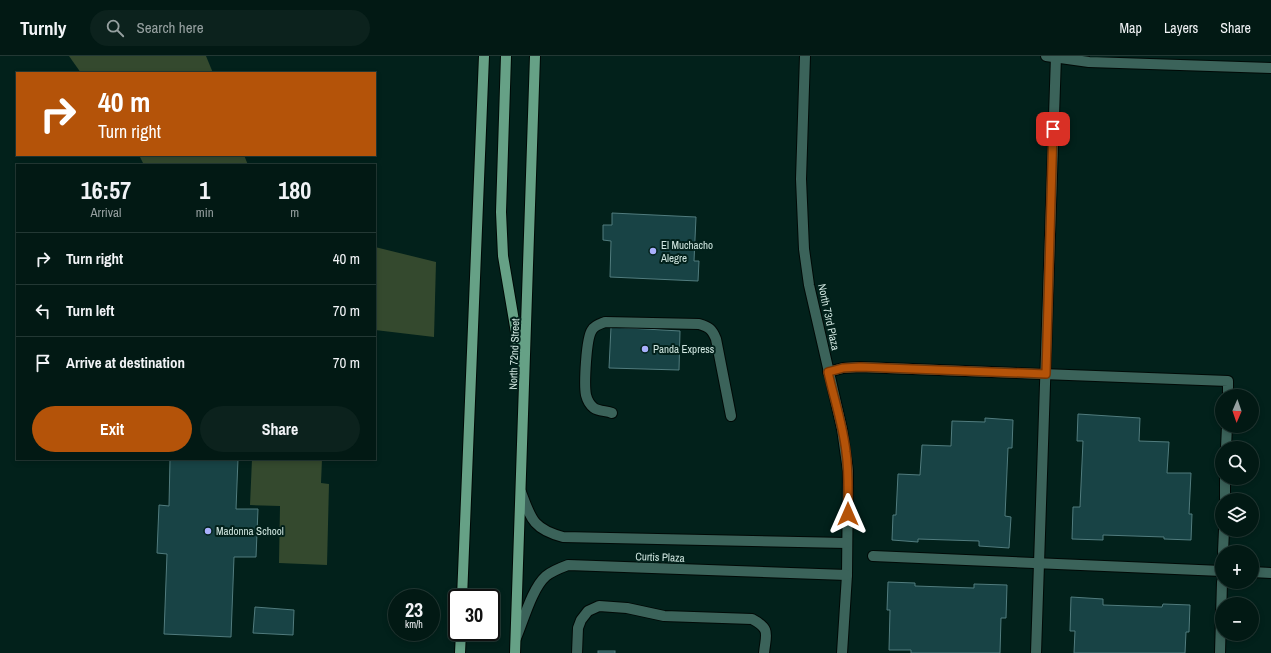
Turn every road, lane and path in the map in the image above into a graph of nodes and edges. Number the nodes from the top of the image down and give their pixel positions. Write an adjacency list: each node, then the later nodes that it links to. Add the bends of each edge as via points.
1 (484, 56): 21 (main road)
2 (506, 56): 9 (main road, via 500,212 503,256)
3 (536, 56): 9 (main road, North 72nd Street)
4 (805, 56): 7 (street, North 73rd Plaza, via 802,179 804,249)
5 (1052, 57): 6 (street, via 1089,62); 8 (street)
6 (1271, 68)
7 (828, 372): 8 (street, via 860,367); 14 (street, North 73rd Plaza, via 846,452)
8 (1046, 374): 10 (street, via 1228,381); 16 (street)
9 (524, 386): 13 (main road, North 72nd Street)
10 (1228, 389)
11 (612, 412): 12 (street, via 594,409 586,393 587,348 592,329 605,322 700,324 713,330)
12 (731, 416)
13 (521, 492): 14 (street, Curtis Plaza, via 530,516 536,524 546,532 563,537); 23 (main road, North 72nd Street)
14 (848, 543): 20 (street, North 73rd Plaza)
15 (873, 556): 16 (street)
16 (1040, 564): 17 (street); 30 (street)
17 (1215, 571)
18 (1259, 572): 19 (street)
19 (1271, 573)
20 (847, 575): 23 (street, Curtis Plaza, via 568,565 545,577 538,587); 29 (street, North 73rd Plaza)
21 (462, 589)
22 (1222, 589): 31 (street)
23 (516, 640): 26 (main road, North 72nd Street)
24 (461, 641): 25 (main road)
25 (460, 653)
26 (515, 653)
27 (577, 653): 28 (street, via 578,628 581,620 588,611 599,606 627,608 664,616 752,619 763,625 767,631)
28 (764, 653)
29 (842, 653)
30 (1036, 653)
31 (1220, 653)

